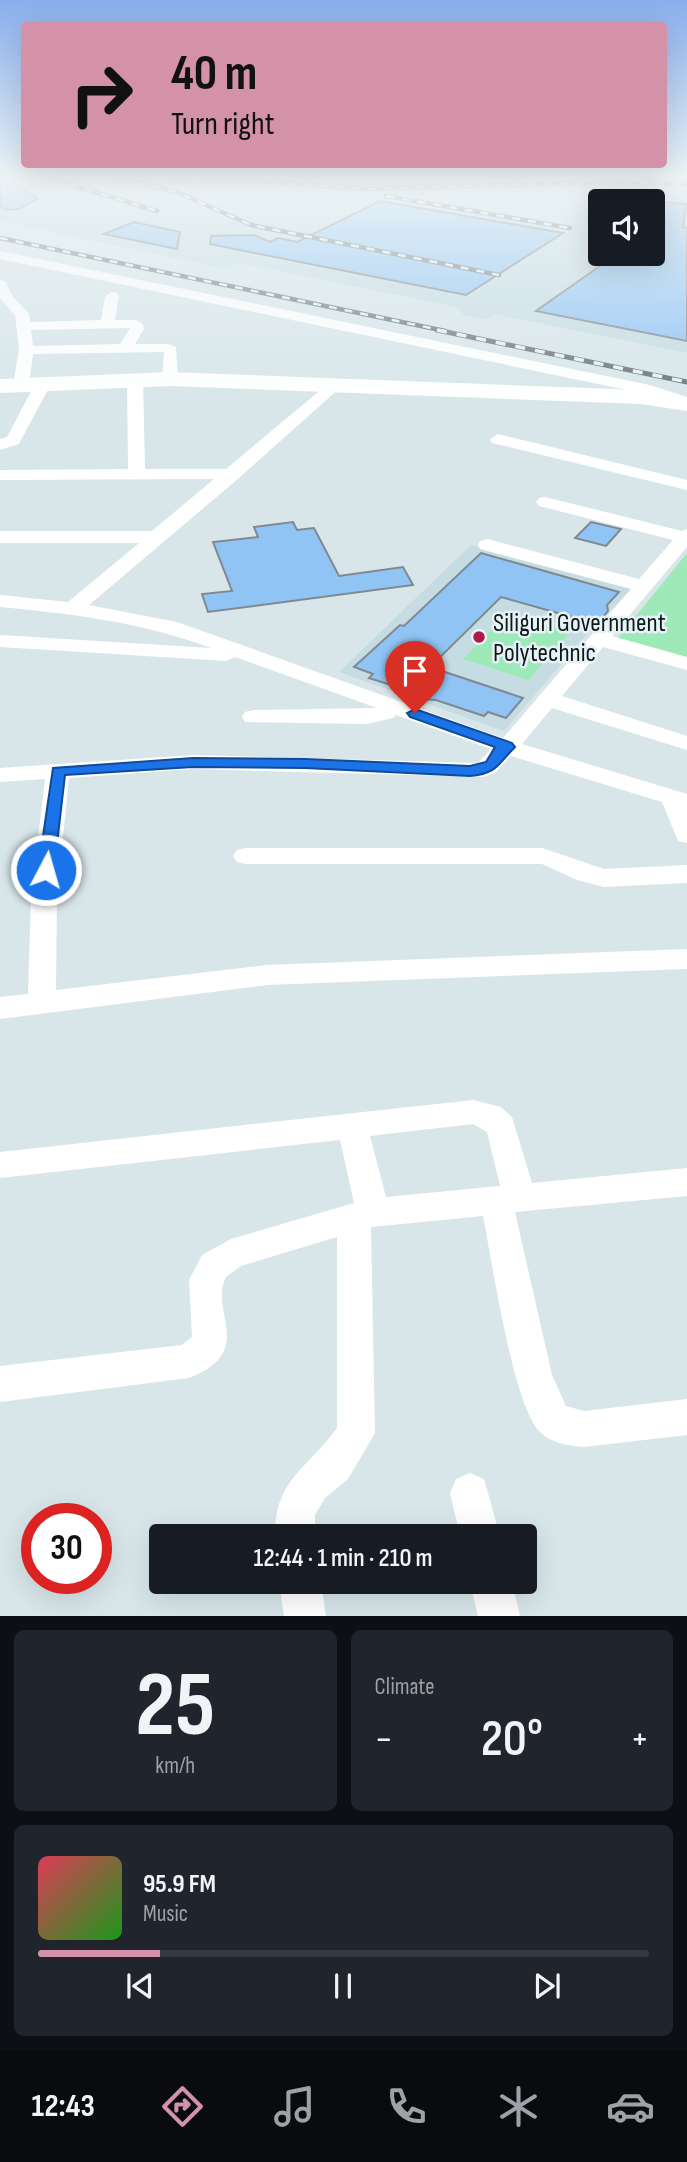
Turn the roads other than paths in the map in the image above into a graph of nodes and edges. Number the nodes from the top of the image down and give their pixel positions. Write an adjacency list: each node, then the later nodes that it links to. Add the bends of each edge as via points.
1 (0, 255): 13 (street, via 639,387)
2 (0, 284): 4 (street)
3 (112, 296): 5 (street)
4 (4, 299): 6 (street, via 22,314)
5 (107, 324): 6 (street); 7 (street, via 137,326)
6 (23, 326): 8 (street)
7 (125, 348): 8 (street); 9 (street, via 171,350)
8 (26, 351): 11 (street)
9 (170, 379): 10 (street); 12 (street)
10 (135, 380): 11 (street); 19 (street)
11 (21, 385): 15 (street, via 13,440)
12 (334, 386): 13 (street, via 641,397); 17 (street)
13 (687, 403)
14 (498, 439): 20 (street)
15 (0, 446): 16 (street)
16 (25, 462): 18 (street); 19 (street)
17 (233, 474): 19 (street); 24 (street)
18 (0, 475)
19 (137, 475)
20 (687, 485)
21 (545, 502): 22 (street)
22 (686, 536): 26 (street)
23 (0, 537): 24 (street)
24 (159, 537): 28 (street)
25 (487, 545): 26 (street)
26 (644, 586): 29 (street)
27 (0, 601): 28 (street)
28 (73, 608): 31 (street, via 170,626)
29 (597, 635): 32 (street); 33 (street)
30 (0, 641): 31 (street)
31 (255, 657): 34 (street)
32 (687, 664)
33 (545, 696): 36 (street); 37 (street)
34 (392, 705): 35 (street, via 385,713 367,717); 37 (street)
35 (253, 718)
36 (687, 743)
37 (507, 747): 38 (street, via 492,765 470,771 193,762); 40 (street)
38 (58, 771): 39 (street); 45 (street, via 44,896)
39 (0, 775)
40 (680, 800): 41 (street)
41 (687, 835)
42 (246, 856): 43 (street, via 541,856 560,859 591,876)
43 (687, 874)
44 (687, 959): 45 (street, via 267,975)
45 (42, 1002): 46 (street)
46 (0, 1008)
47 (352, 1126): 48 (street); 50 (street, via 473,1112 490,1116 501,1126); 51 (street)
48 (0, 1165)
49 (687, 1182): 50 (street)
50 (508, 1200): 51 (street); 53 (street, via 534,1375 552,1419 584,1429)
51 (363, 1215): 52 (street, via 216,1262 207,1272 210,1337 202,1356 189,1362); 55 (street, via 356,1433 334,1465 311,1484 295,1511)
52 (0, 1384)
53 (687, 1417)
54 (470, 1493): 56 (street)
55 (295, 1524)
56 (477, 1524)
57 (302, 1594): 59 (street)
58 (494, 1594): 60 (street)
59 (305, 1616)
60 (499, 1616)

